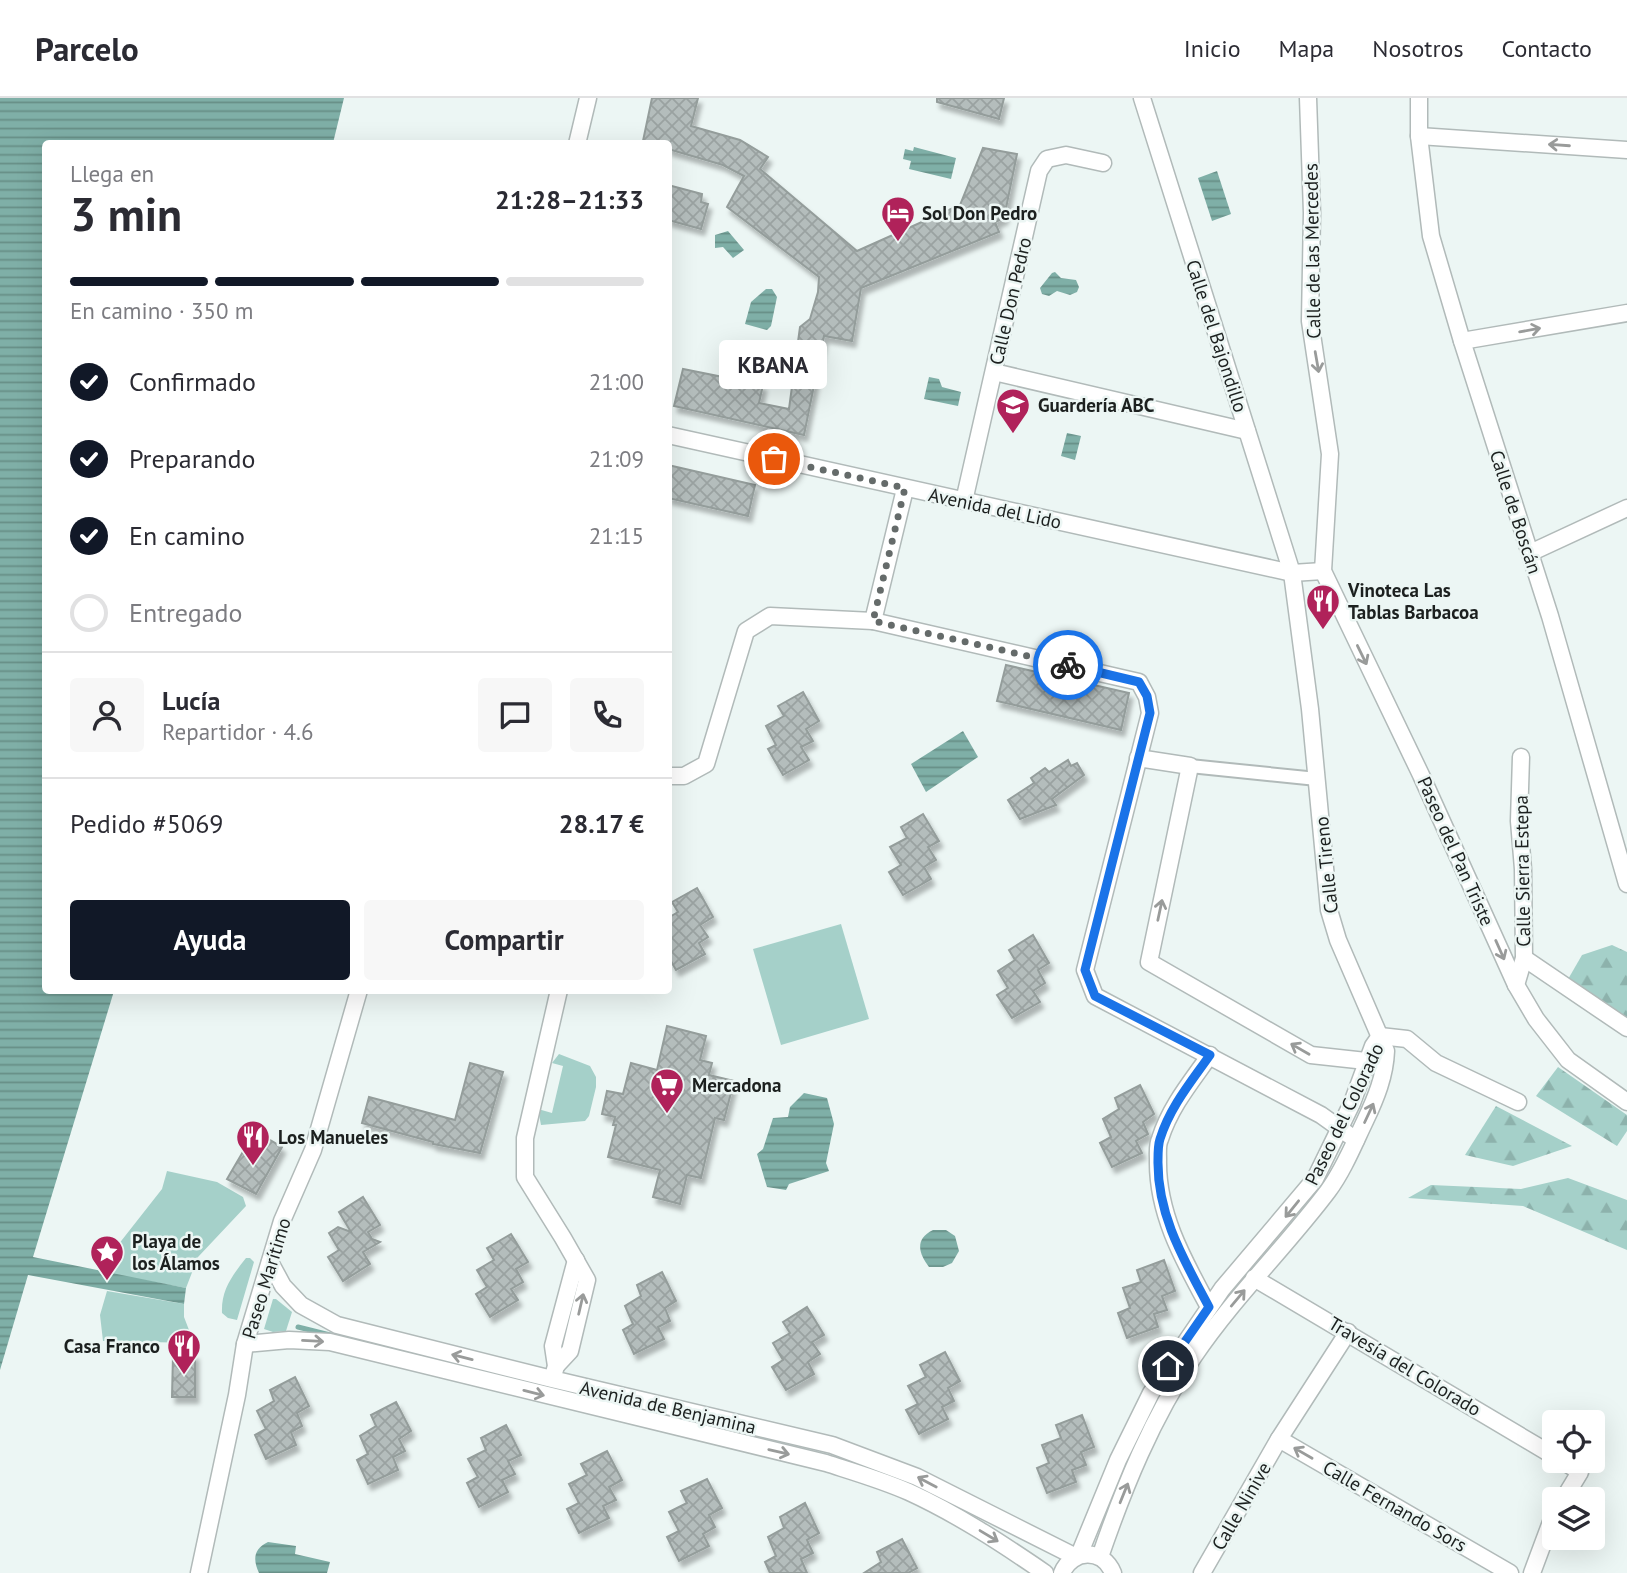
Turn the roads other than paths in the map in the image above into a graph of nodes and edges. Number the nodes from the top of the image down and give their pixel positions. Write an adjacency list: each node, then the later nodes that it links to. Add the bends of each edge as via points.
1 (588, 98): 6 (street)
2 (1142, 98): 12 (street, Calle del Bajondillo)
3 (1308, 98): 18 (street, Calle de las Mercedes, one-way to 18, via 1310,321 1330,454)
4 (1419, 98): 5 (street, Calle de Boscán)
5 (1419, 136): 7 (street, one-way to 5); 10 (street, Calle de Boscán, via 1432,236)
6 (578, 140)
7 (1627, 150)
8 (1103, 163): 11 (street, Calle Don Pedro, via 1066,155 1047,159 1039,171)
9 (1627, 313): 10 (street, one-way to 9)
10 (1462, 341): 17 (street, Calle de Boscán)
11 (994, 372): 12 (street); 15 (street, Calle Don Pedro)
12 (1247, 431): 19 (street, Calle del Bajondillo)
13 (672, 436): 14 (street, Avenida del Lido)
14 (905, 488): 15 (street, Avenida del Lido); 20 (street)
15 (964, 502): 19 (street, Avenida del Lido)
16 (1627, 508): 17 (street)
17 (1530, 553): 26 (street, Calle de Boscán)
18 (1323, 571): 19 (street, Avenida del Lido); 28 (street, Paseo del Pan Triste, one-way to 28)
19 (1292, 573): 25 (street, Calle Tireno)
20 (873, 621): 22 (street, via 1139,682 1150,713); 24 (street, via 770,616 746,631 706,764 684,776)
21 (1521, 757): 27 (street, Calle Sierra Estepa)
22 (1138, 758): 23 (street); 33 (street, via 1085,970 1095,996)
23 (1190, 766): 25 (street); 34 (street, one-way to 23, via 1311,1055 1149,962)
24 (672, 776)
25 (1317, 779): 32 (street, Calle Tireno, via 1329,910)
26 (1627, 884)
27 (1524, 958): 28 (street, Calle Sierra Estepa); 31 (street)
28 (1516, 985): 36 (street, Paseo del Pan Triste, via 1568,1060)
29 (358, 994): 39 (street, Paseo Marítimo, via 313,1150)
30 (558, 994): 44 (street, via 525,1138 525,1177 576,1260 553,1346)
31 (1627, 1028)
32 (1380, 1036): 34 (street, Paseo del Colorado); 35 (street, via 1407,1040 1436,1063); 38 (street, Paseo del Colorado, one-way to 32, via 1385,1070 1386,1051)
33 (1210, 1055): 37 (street); 41 (street, via 1172,1109 1158,1142 1163,1210)
34 (1366, 1062): 37 (street, Paseo del Colorado)
35 (1518, 1102)
36 (1627, 1102)
37 (1339, 1129): 38 (street); 41 (street, Paseo del Colorado, one-way to 41, via 1315,1179)
38 (1356, 1140): 40 (street, Paseo del Colorado, via 1329,1190)
39 (270, 1262): 43 (street, Paseo Marítimo); 44 (street, Avenida de Benjamina, one-way to 39, via 337,1325 301,1305)
40 (1254, 1278): 42 (street, Travesía del Colorado); 49 (street, Paseo del Colorado, one-way to 40, via 1139,1455 1164,1404 1193,1357)
41 (1209, 1307): 48 (street, Paseo del Colorado, via 1151,1393)
42 (1348, 1332): 45 (street, Calle Ninive); 46 (street, Travesía del Colorado)
43 (245, 1344): 50 (street, Paseo Marítimo); 51 (street, Avenida de Benjamina, one-way to 51, via 330,1342 826,1463 909,1492 996,1539)
44 (554, 1373): 48 (street, Avenida de Benjamina, one-way to 44, via 876,1460)
45 (1279, 1439): 54 (street, Calle Ninive); 55 (street, Calle Fernando Sors, one-way to 45)
46 (1542, 1449)
47 (1542, 1546): 56 (street)
48 (1077, 1556): 49 (street, Avenida de Benjamina); 52 (street, Paseo del Colorado)
49 (1100, 1558): 53 (street)
50 (199, 1573)
51 (1045, 1573)
52 (1062, 1573)
53 (1113, 1573)
54 (1202, 1573)
55 (1510, 1573)
56 (1532, 1573)

